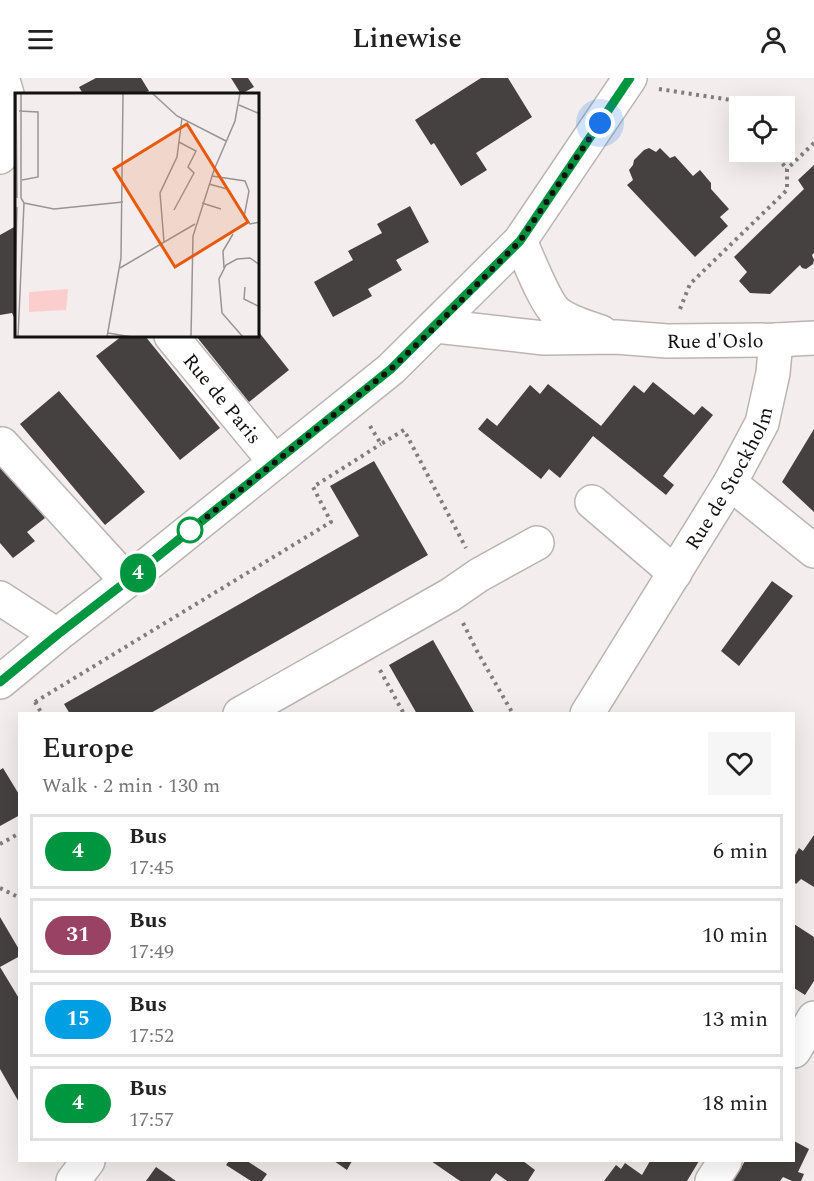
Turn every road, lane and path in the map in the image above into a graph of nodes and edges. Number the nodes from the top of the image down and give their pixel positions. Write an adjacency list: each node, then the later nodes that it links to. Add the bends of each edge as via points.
1 (2, 78): 5 (street, via 12,121)
2 (628, 81): 3 (path); 8 (street, Rue de Paris)
3 (729, 100)
4 (814, 143): 7 (path)
5 (0, 157)
6 (781, 162): 7 (path)
7 (787, 169): 9 (path, via 787,190)
8 (520, 241): 10 (street, Rue de Paris); 11 (street, Rue d'Oslo, via 555,312 568,321)
9 (690, 284)
10 (436, 326): 11 (street, Rue d'Oslo, via 544,338); 15 (street, Rue de Paris)
11 (616, 337): 14 (street, Rue d'Oslo)
12 (173, 338): 18 (street, Rue de Paris)
13 (814, 338): 14 (street, Rue d'Oslo)
14 (776, 340): 19 (street, Rue de Stockholm, via 774,373 762,423)
15 (354, 398): 17 (path); 18 (street, Rue de Paris)
16 (2, 444): 25 (street)
17 (381, 444): 24 (path, via 404,430); 31 (path, via 313,487 331,522)
18 (275, 462): 25 (street, Rue de Paris)
19 (730, 483): 22 (street); 23 (street, Rue de Stockholm)
20 (592, 502): 23 (street)
21 (537, 543): 24 (street)
22 (814, 551)
23 (675, 573): 35 (street, Rue de Stockholm)
24 (480, 575): 28 (street)
25 (127, 581): 27 (street, Rue de Paris)
26 (0, 598): 27 (street)
27 (57, 635): 30 (street, Rue de Paris)
28 (365, 643): 32 (street); 33 (path)
29 (477, 651): 34 (path)
30 (0, 682)
31 (35, 702)
32 (244, 712)
33 (403, 712)
34 (512, 712)
35 (587, 712)
36 (18, 834): 37 (path)
37 (0, 844)
38 (0, 888): 39 (path)
39 (18, 897)
40 (814, 1018): 41 (street)
41 (795, 1049)
42 (86, 1162): 44 (street)
43 (724, 1162): 45 (street)
44 (73, 1181)
45 (712, 1181)

